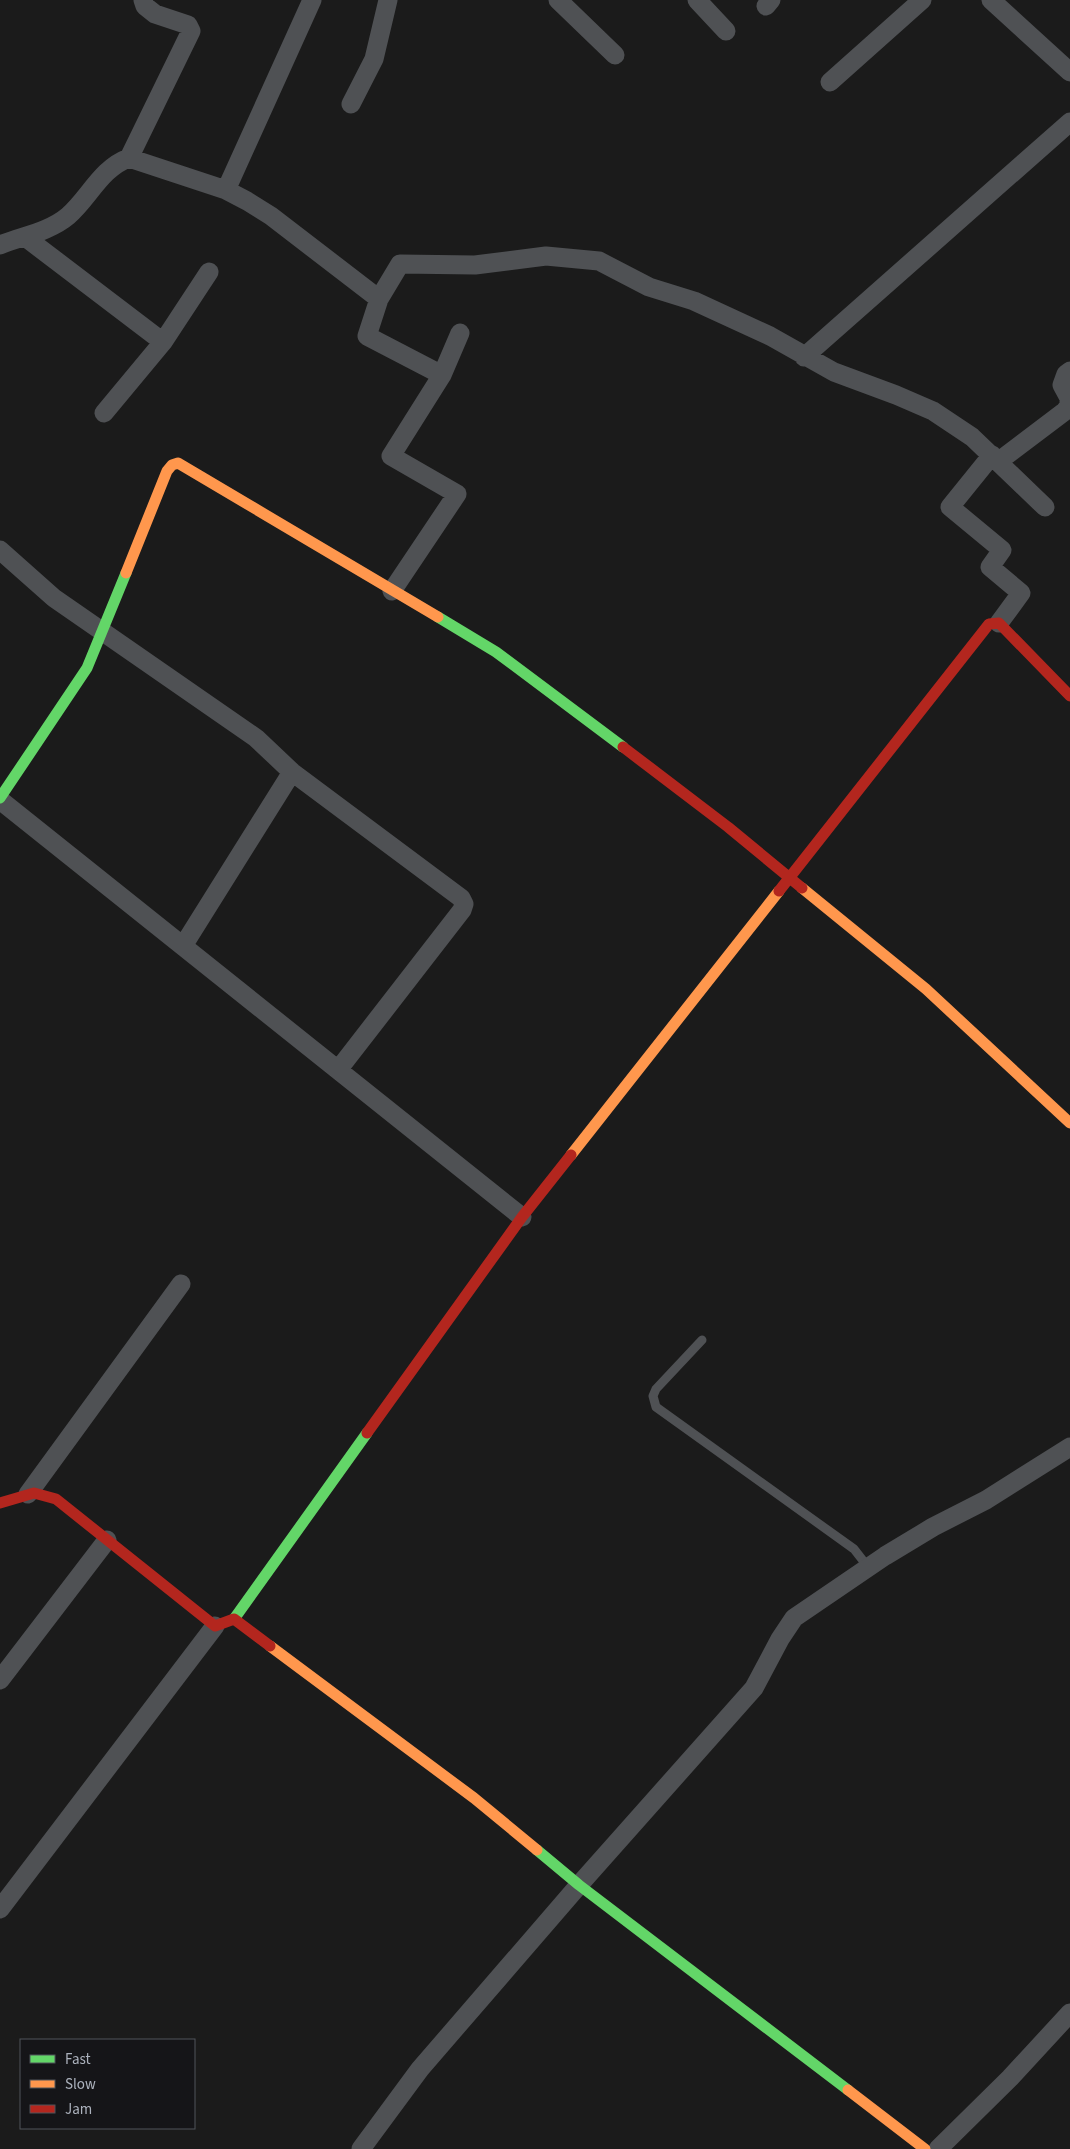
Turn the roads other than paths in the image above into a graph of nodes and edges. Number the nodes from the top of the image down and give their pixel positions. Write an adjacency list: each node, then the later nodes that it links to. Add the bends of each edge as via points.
1 (143, 0): 14 (street, via 144,6 155,14 188,25 191,30)
2 (312, 0): 15 (street)
3 (388, 0): 12 (street, via 374,59)
4 (558, 0): 9 (street)
5 (697, 0): 8 (street)
6 (922, 0): 11 (street)
7 (991, 0): 10 (street)
8 (726, 31)
9 (615, 55)
10 (1070, 72)
11 (830, 82)
12 (351, 104)
13 (1070, 122): 22 (street)
14 (128, 158): 15 (street); 16 (street, via 111,167 66,218)
15 (226, 190): 19 (street, via 270,216)
16 (25, 237): 17 (street); 21 (street)
17 (0, 244)
18 (209, 272): 21 (street)
19 (379, 299): 22 (street, via 400,264 476,265 546,256 599,261 649,287 694,301 761,332); 24 (street, via 367,336)
20 (460, 333): 24 (street)
21 (163, 342): 26 (street)
22 (804, 357): 27 (street, via 933,412 972,437)
23 (1070, 371): 25 (street, via 1062,385)
24 (442, 375): 30 (street, via 391,456 457,494)
25 (1070, 406): 27 (street)
26 (104, 413)
27 (995, 458): 28 (street); 31 (street, via 950,507 1002,550 990,568 1021,593)
28 (1045, 507)
29 (0, 550): 32 (street, via 54,598)
30 (392, 591): 32 (street, via 178,463 167,471); 36 (street, via 496,652 728,827)
31 (999, 623): 33 (street); 36 (street, via 989,624)
32 (102, 629): 34 (street, via 256,738); 35 (street, via 87,668)
33 (1070, 696)
34 (292, 772): 37 (street); 38 (street, via 461,898 464,904)
35 (0, 799): 37 (street)
36 (789, 878): 39 (street, via 926,989); 40 (street)
37 (183, 946): 38 (street)
38 (338, 1070): 40 (street)
39 (1070, 1123)
40 (522, 1216): 48 (street)
41 (182, 1284): 44 (street)
42 (702, 1340): 47 (lane, via 656,1390 653,1396 656,1407 854,1549)
43 (1070, 1447): 47 (street)
44 (28, 1494): 45 (street); 46 (street, via 56,1499)
45 (0, 1503)
46 (107, 1540): 49 (street); 50 (street)
47 (868, 1568): 51 (street, via 794,1618 754,1688)
48 (234, 1619): 49 (street); 51 (street, via 474,1798)
49 (215, 1626): 52 (street)
50 (0, 1680)
51 (579, 1885): 54 (street, via 420,2069); 55 (street)
52 (0, 1909)
53 (1070, 2013): 56 (street)
54 (361, 2149)
55 (926, 2149)
56 (938, 2149)

